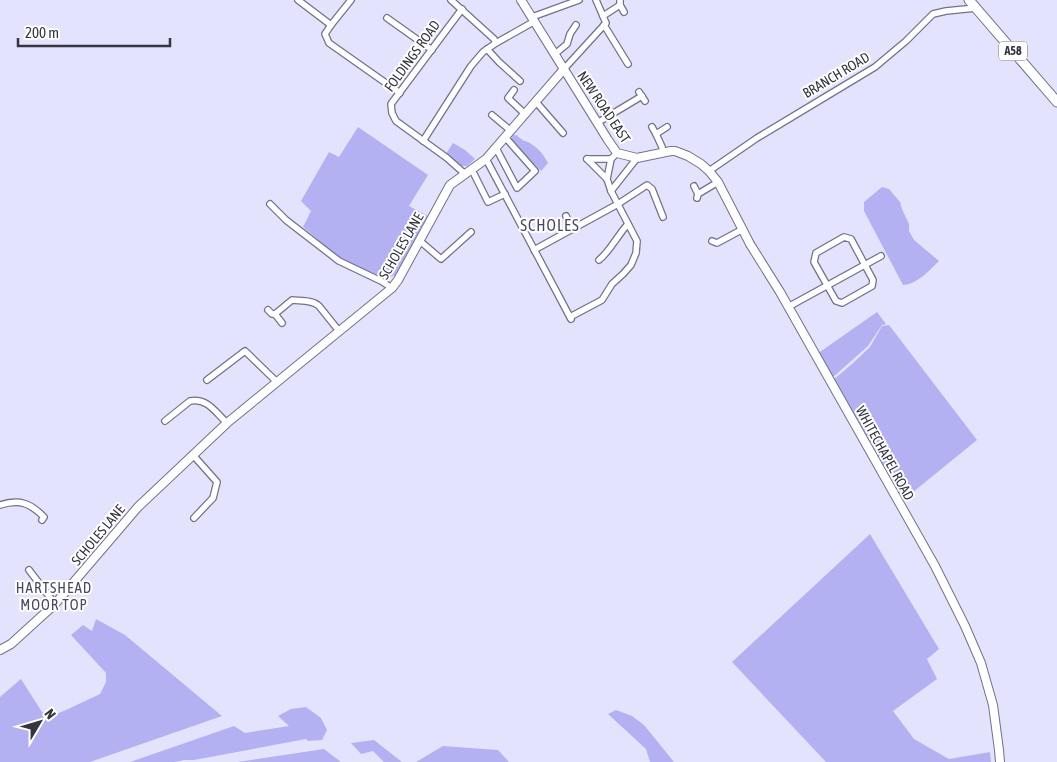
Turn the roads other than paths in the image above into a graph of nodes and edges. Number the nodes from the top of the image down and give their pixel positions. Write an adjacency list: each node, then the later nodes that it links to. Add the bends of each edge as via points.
1 (298, 0): 15 (street)
2 (351, 0): 15 (street)
3 (451, 0): 10 (street)
4 (521, 0): 14 (main road, NEW ROAD EAST)
5 (579, 0): 14 (street)
6 (596, 0): 12 (street)
7 (969, 0): 9 (highway, A58)
8 (620, 3): 11 (street); 12 (street)
9 (976, 8): 31 (highway, A58); 46 (street, BRANCH ROAD, via 933,14 876,66)
10 (462, 10): 18 (street); 20 (street, FOLDINGS ROAD)
11 (624, 12)
12 (603, 16): 17 (street)
13 (387, 18): 20 (street)
14 (534, 19): 18 (street); 21 (main road, NEW ROAD EAST)
15 (331, 25): 28 (street, via 326,34 329,43)
16 (576, 25): 21 (street, via 567,44)
17 (604, 25): 23 (street); 25 (street)
18 (496, 43): 19 (street)
19 (488, 49): 24 (street); 40 (street, via 471,66)
20 (432, 50): 28 (street, FOLDINGS ROAD)
21 (554, 54): 25 (main road, NEW ROAD EAST)
22 (511, 62): 24 (street)
23 (628, 64)
24 (503, 67): 26 (street)
25 (564, 70): 30 (main road, SCHOLES LANE); 34 (main road, NEW ROAD EAST)
26 (520, 81)
27 (514, 90): 32 (street, via 508,98)
28 (400, 93): 40 (street, FOLDINGS ROAD, via 392,104 392,113 396,121)
29 (642, 96): 34 (street)
30 (536, 102): 32 (main road, SCHOLES LANE); 37 (street)
31 (1057, 102)
32 (525, 114): 38 (main road, SCHOLES LANE)
33 (492, 115): 38 (street)
34 (597, 122): 43 (main road, NEW ROAD EAST)
35 (652, 127): 39 (street)
36 (667, 127): 39 (street)
37 (563, 133)
38 (508, 134): 41 (main road, SCHOLES LANE); 41 (street, via 535,172 517,188)
39 (656, 134): 42 (street)
40 (423, 140): 47 (street, FOLDINGS ROAD)
41 (496, 148): 45 (main road, SCHOLES LANE)
42 (663, 153): 44 (main road, NEW ROAD EAST); 46 (main road, NEW ROAD EAST, via 676,151 684,154)
43 (614, 156): 44 (main road, NEW ROAD EAST); 48 (street); 48 (street, via 587,159)
44 (637, 158): 51 (street)
45 (486, 159): 47 (main road, SCHOLES LANE); 52 (street)
46 (709, 171): 49 (main road, WHITECHAPEL ROAD)
47 (468, 172): 52 (street, via 488,202); 61 (main road, SCHOLES LANE, via 450,185)
48 (607, 180): 51 (street)
49 (718, 182): 50 (street, via 697,196); 59 (main road, WHITECHAPEL ROAD)
50 (694, 186)
51 (612, 191): 54 (street)
52 (505, 194): 63 (street)
53 (270, 204): 68 (street, via 339,261)
54 (618, 204): 56 (street, via 647,185 652,189); 57 (street); 58 (street)
55 (566, 216): 58 (street)
56 (663, 217)
57 (628, 224): 63 (street, via 636,240 636,253 630,265 602,300 571,318); 65 (street)
58 (572, 229): 63 (street)
59 (743, 229): 62 (street, via 717,243); 69 (main road, WHITECHAPEL ROAD)
60 (470, 232): 61 (street, via 441,259)
61 (420, 241): 68 (main road, SCHOLES LANE)
62 (712, 241)
63 (534, 250)
64 (880, 256): 66 (street)
65 (599, 260)
66 (865, 265): 67 (street); 67 (street, via 873,280 872,286 842,303 836,301); 67 (street, via 851,239 844,237 816,253 814,262)
67 (827, 285): 69 (street)
68 (392, 288): 73 (main road, SCHOLES LANE)
69 (788, 307): 85 (main road, WHITECHAPEL ROAD, via 932,561 965,626 981,663 993,705)
70 (268, 310): 71 (street)
71 (275, 314): 72 (street); 73 (street, via 292,300 316,303)
72 (282, 323)
73 (339, 331): 75 (main road, SCHOLES LANE)
74 (207, 380): 75 (street, via 245,351)
75 (277, 382): 77 (main road, SCHOLES LANE)
76 (165, 421): 77 (street, via 193,401 207,403)
77 (227, 423): 78 (main road, SCHOLES LANE)
78 (193, 455): 80 (street, via 217,482 213,498); 83 (main road, SCHOLES LANE, via 138,507)
79 (0, 504): 81 (street, via 29,504 44,517)
80 (194, 518)
81 (42, 520)
82 (29, 570): 83 (street)
83 (56, 604): 84 (main road, SCHOLES LANE)
84 (0, 650)
85 (1000, 762)

